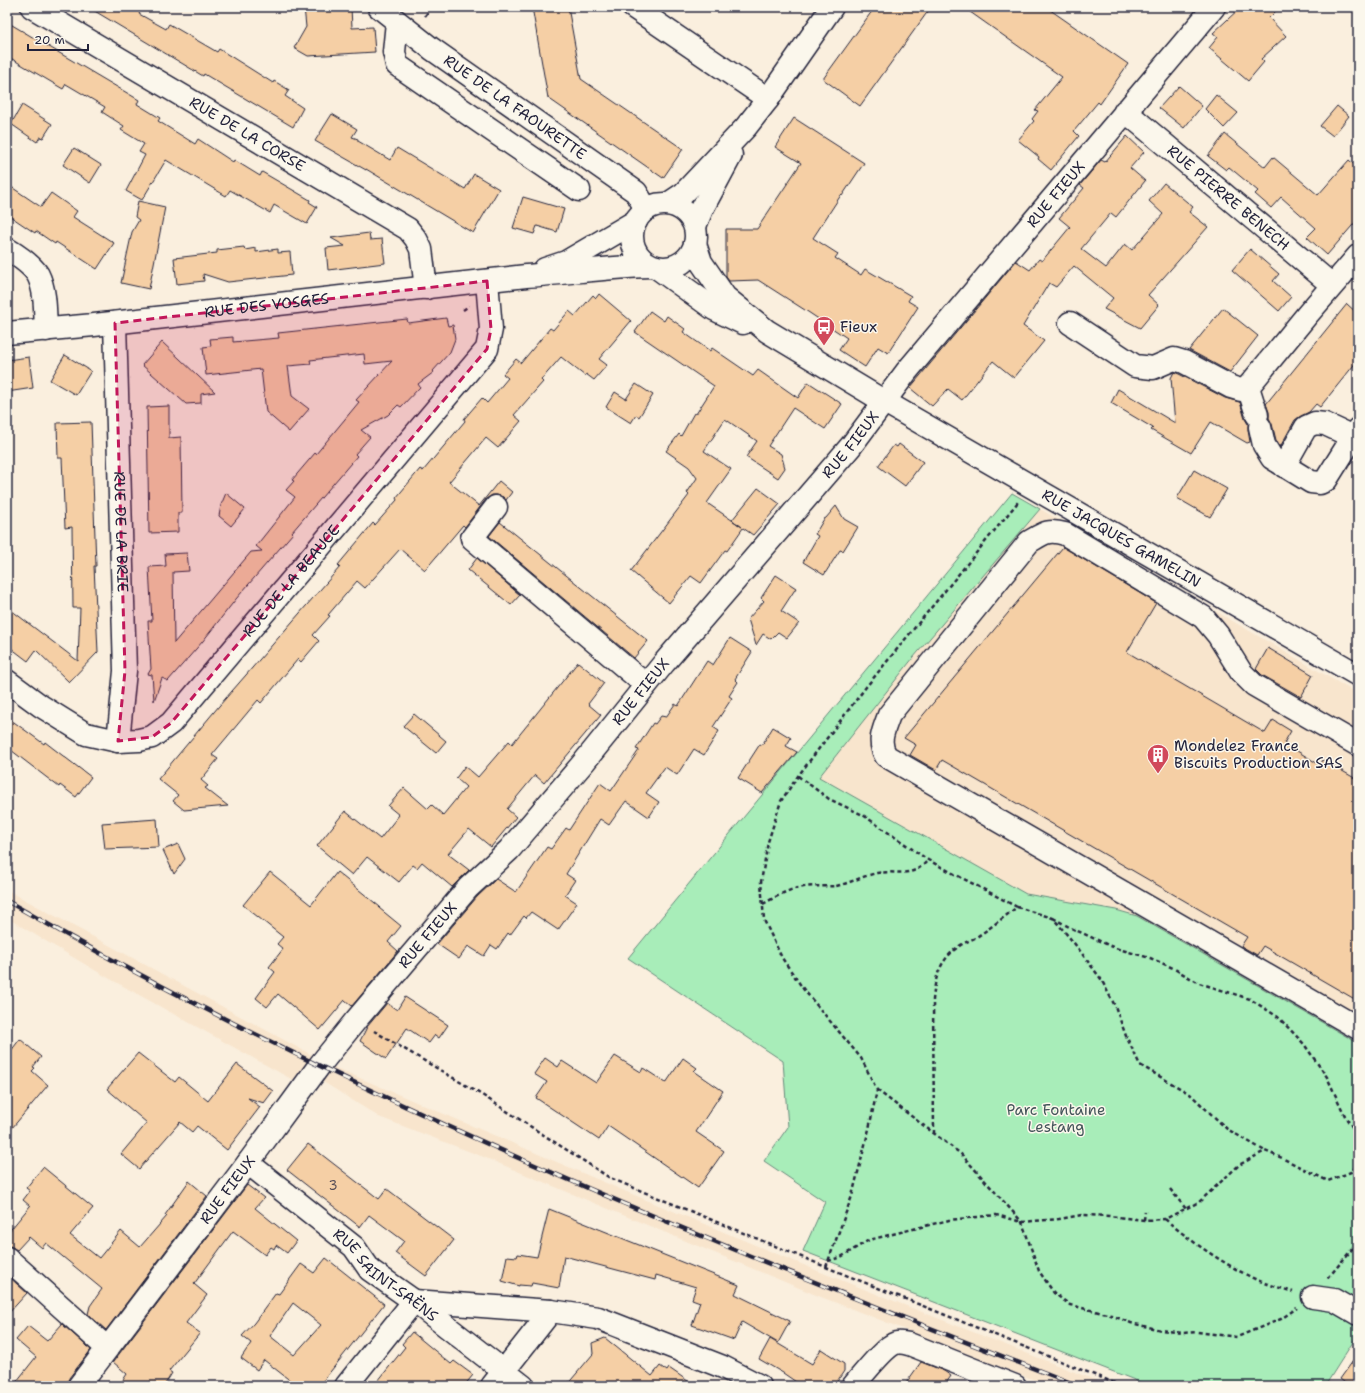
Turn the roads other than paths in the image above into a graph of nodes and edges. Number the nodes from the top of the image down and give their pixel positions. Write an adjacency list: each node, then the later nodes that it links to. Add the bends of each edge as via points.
1 (32, 7): 20 (street, RUE DE LA CORSE, via 408,229 421,249)
2 (379, 7): 6 (street, RUE DE LA FAOURETTE)
3 (633, 7): 7 (street)
4 (832, 7): 7 (street)
5 (1214, 7): 8 (street, RUE FIEUX)
6 (397, 22): 10 (street, via 394,52 397,65); 12 (street, RUE DE LA FAOURETTE, via 636,192 642,202)
7 (768, 99): 9 (street)
8 (1125, 111): 19 (street, RUE PIERRE BENECH); 27 (street, RUE FIEUX, via 907,371)
9 (746, 127): 11 (street, via 683,194); 13 (street, RUE DES VOSGES, via 702,210)
10 (578, 190)
11 (668, 204): 12 (street, RUE DES VOSGES, via 656,205); 13 (street, via 686,212 691,218)
12 (641, 216): 16 (street, via 632,231 632,241 642,260); 17 (street, RUE DES VOSGES, via 566,262)
13 (695, 235): 16 (street, RUE DES VOSGES, via 691,254 685,261 666,268); 24 (street, via 701,262 725,297)
14 (7, 249): 23 (street, via 37,274 42,286)
15 (1358, 256): 19 (street)
16 (653, 267): 17 (street, RUE DES VOSGES, via 629,266); 24 (street, via 714,309 739,322)
17 (526, 276): 18 (street, RUE DES VOSGES)
18 (487, 281): 20 (street, RUE DES VOSGES); 34 (street, RUE DE LA BEAUCE, via 491,329 487,349 171,724 152,737)
19 (1332, 286): 26 (street)
20 (426, 288): 21 (street, RUE DES VOSGES)
21 (115, 323): 23 (street, RUE DES VOSGES); 34 (street, RUE DE LA BRIE, via 125,671)
22 (1070, 323): 26 (street, via 1135,366 1153,368 1174,359 1231,387 1242,390)
23 (46, 330): 25 (street, RUE DES VOSGES)
24 (767, 331): 27 (street)
25 (7, 333)
26 (1248, 386): 29 (street, via 1264,445 1272,458)
27 (885, 402): 31 (street, RUE JACQUES GAMELIN); 33 (street, RUE FIEUX, via 851,446)
28 (1355, 433): 29 (street, via 1325,424 1315,423 1306,427); 29 (street, via 1326,480 1320,483 1312,482)
29 (1284, 466)
30 (496, 507): 33 (street, via 472,538)
31 (1358, 675)
32 (7, 681): 34 (street, RUE DE LA BEAUCE, via 86,734)
33 (646, 685): 37 (street, RUE FIEUX, via 508,850 468,888 356,1020)
34 (118, 742)
35 (1358, 745): 36 (street, via 1254,685 1241,672 1218,635 1203,617 1065,534 1054,531 1042,534 1029,542 889,716 881,737 881,749 886,756)
36 (1358, 1028)
37 (248, 1163): 40 (street, RUE SAINT-SAËNS, via 354,1247 370,1270); 43 (street, RUE FIEUX)
38 (7, 1258): 43 (street)
39 (1313, 1297): 42 (street, via 1334,1300)
40 (414, 1301): 41 (street); 44 (street, RUE SAINT-SAËNS); 46 (street)
41 (551, 1311): 44 (street); 48 (street, via 598,1318 723,1367)
42 (1358, 1314)
43 (107, 1348): 45 (street, RUE FIEUX)
44 (498, 1379): 47 (street, RUE SAINT-SAËNS)
45 (79, 1386)
46 (346, 1386)
47 (523, 1386)
48 (760, 1386)
49 (853, 1386): 50 (street, via 884,1351 896,1343 909,1344)
50 (1016, 1386)

